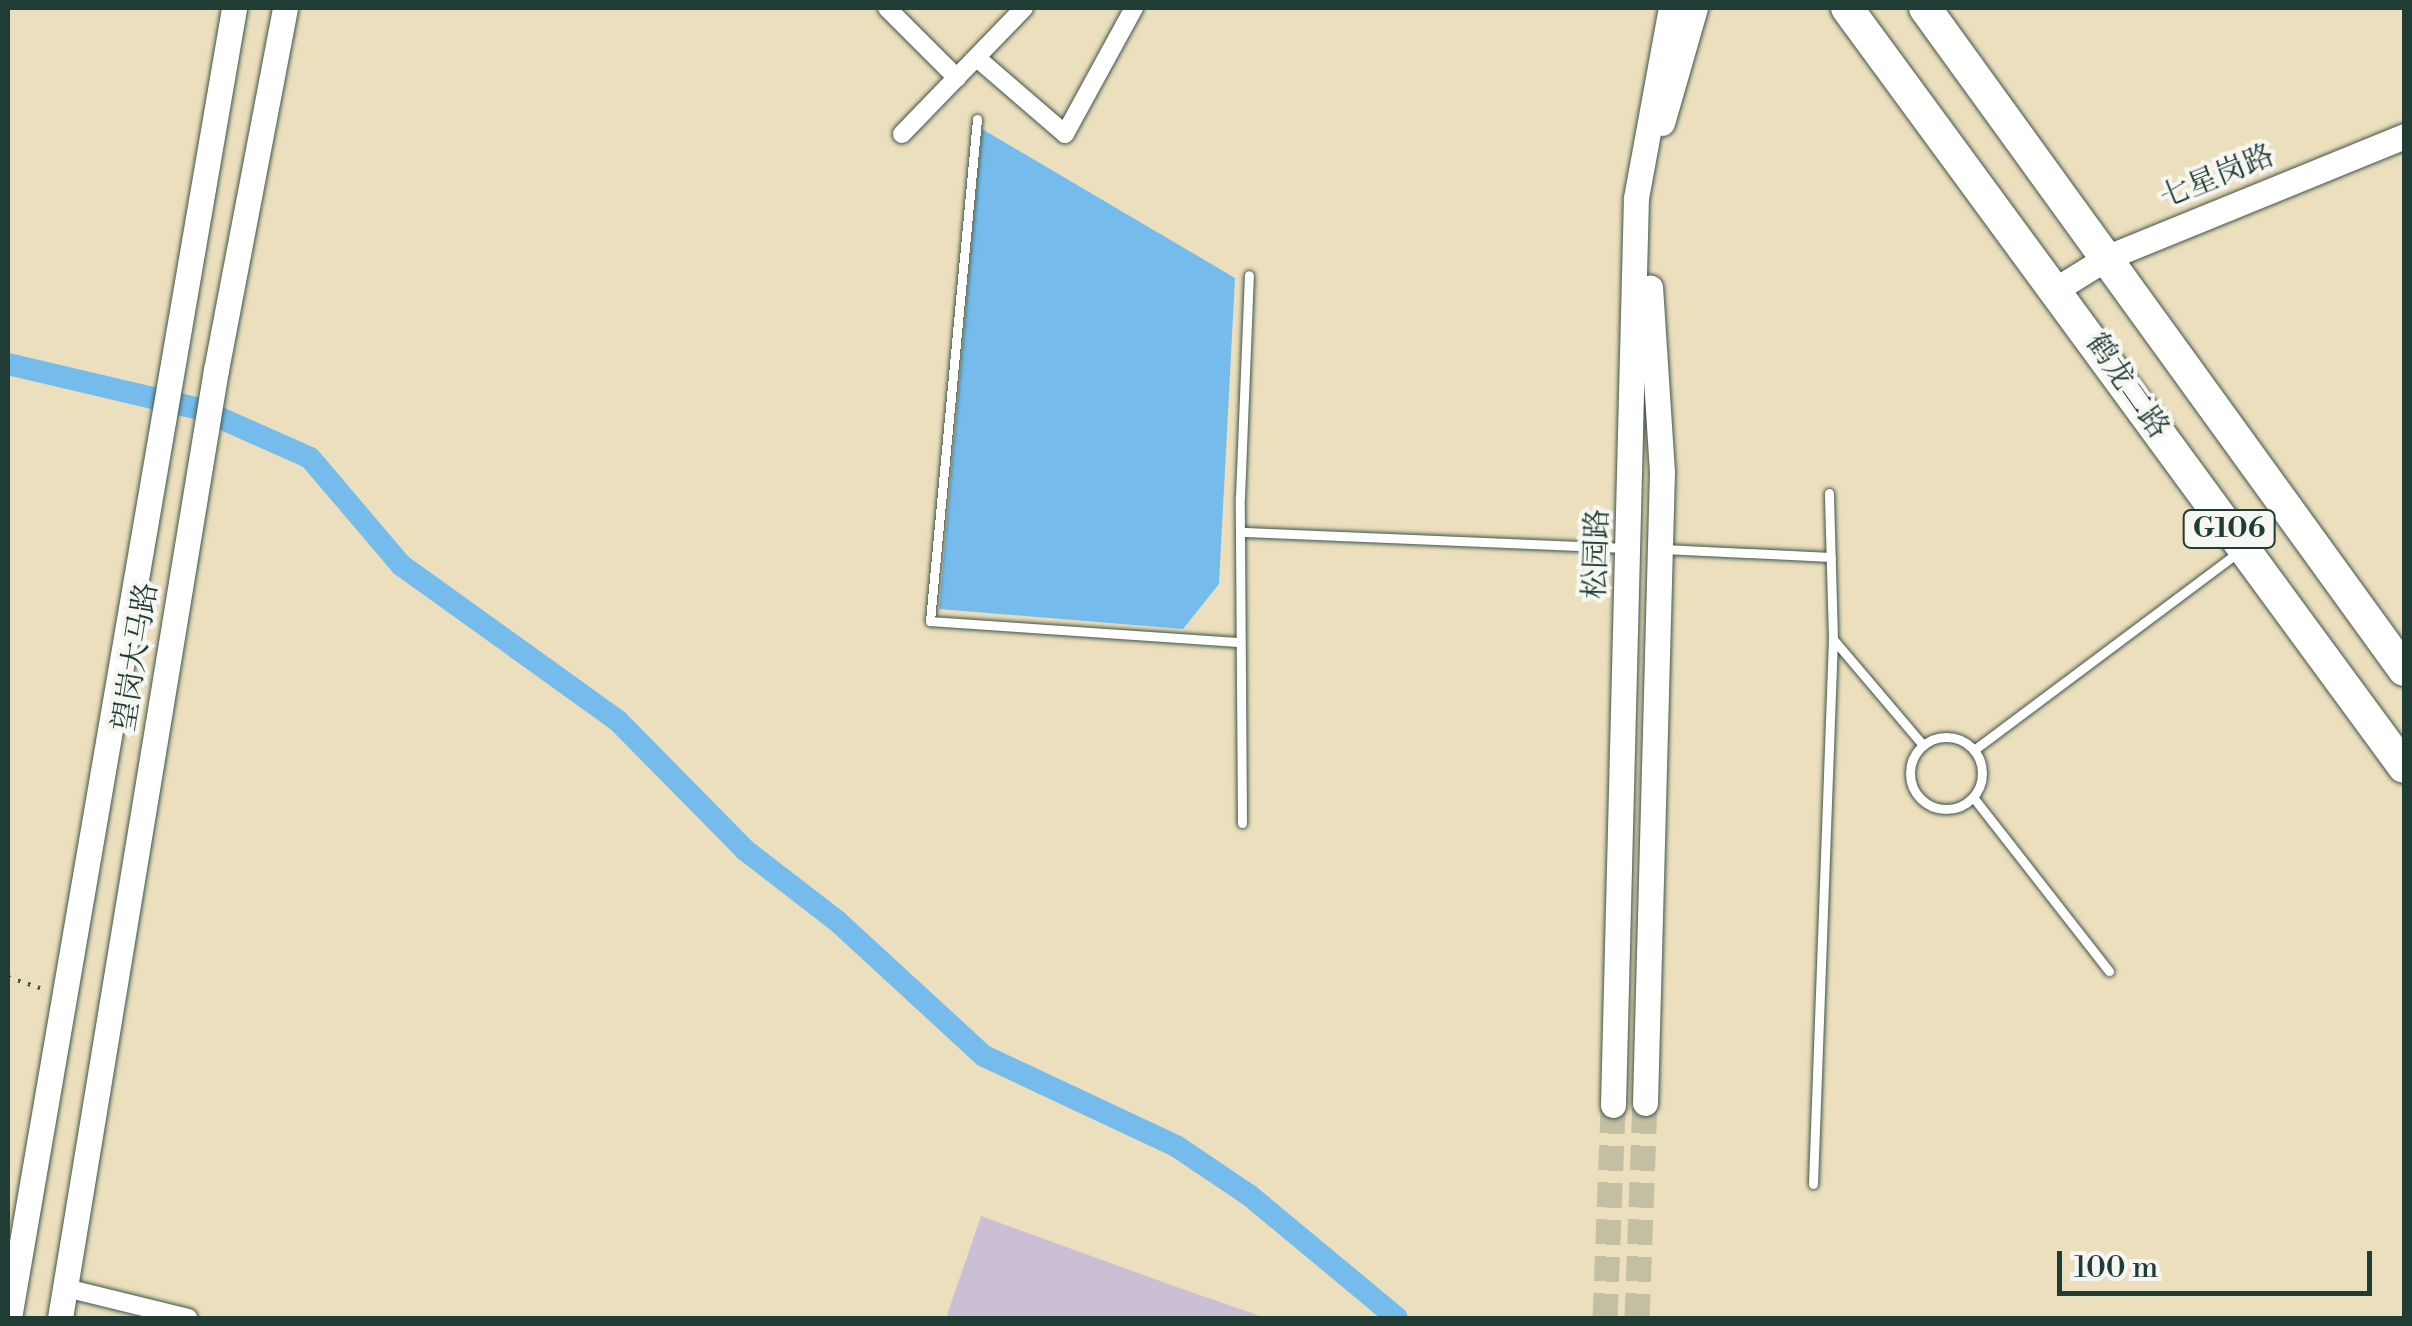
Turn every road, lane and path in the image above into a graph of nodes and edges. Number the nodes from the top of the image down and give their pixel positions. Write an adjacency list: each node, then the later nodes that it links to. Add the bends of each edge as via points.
1 (234, 8): 39 (street, 望岗大马路)
2 (286, 8): 38 (street, 望岗大马路, via 216,370)
3 (887, 8): 11 (street)
4 (1024, 8): 10 (street)
5 (1134, 8): 10 (street, via 1065,134)
6 (1671, 8): 20 (street, 松园路, via 1636,198)
7 (1696, 8): 22 (street, via 1661,130 1651,211)
8 (1847, 8): 17 (highway, 鹤龙二路 / G106)
9 (1935, 11): 15 (highway, 鹤龙二路 / G106)
10 (977, 58): 11 (street)
11 (957, 78): 13 (street)
12 (977, 119): 25 (lane, via 930,620)
13 (902, 134)
14 (2404, 136): 15 (street, 七星岗路)
15 (2108, 257): 17 (street, 七星岗路); 26 (highway, 鹤龙二路 / G106)
16 (1249, 274): 19 (lane)
17 (2058, 288): 21 (highway, 鹤龙二路 / G106)
18 (1829, 493): 23 (lane)
19 (1244, 532): 20 (lane); 25 (lane)
20 (1630, 548): 36 (street, 松园路)
21 (2243, 548): 28 (lane); 29 (highway, 鹤龙二路 / G106)
22 (1661, 549): 23 (lane); 35 (street)
23 (1830, 557): 24 (lane)
24 (1833, 639): 27 (lane); 37 (lane)
25 (1240, 642): 31 (lane)
26 (2404, 670)
27 (1923, 745): 28 (lane, via 1944,736); 30 (lane, via 1910,776 1918,797 1952,809)
28 (1974, 750): 30 (lane, via 1982,774)
29 (2404, 767)
30 (1973, 797): 32 (lane)
31 (1242, 823)
32 (2110, 971)
33 (8, 977): 34 (path)
34 (40, 988)
35 (1645, 1102)
36 (1613, 1105)
37 (1814, 1184)
38 (66, 1288): 40 (street, 望岗大马路); 41 (street, via 137,1300)
39 (9, 1318)
40 (60, 1318)
41 (188, 1318)

